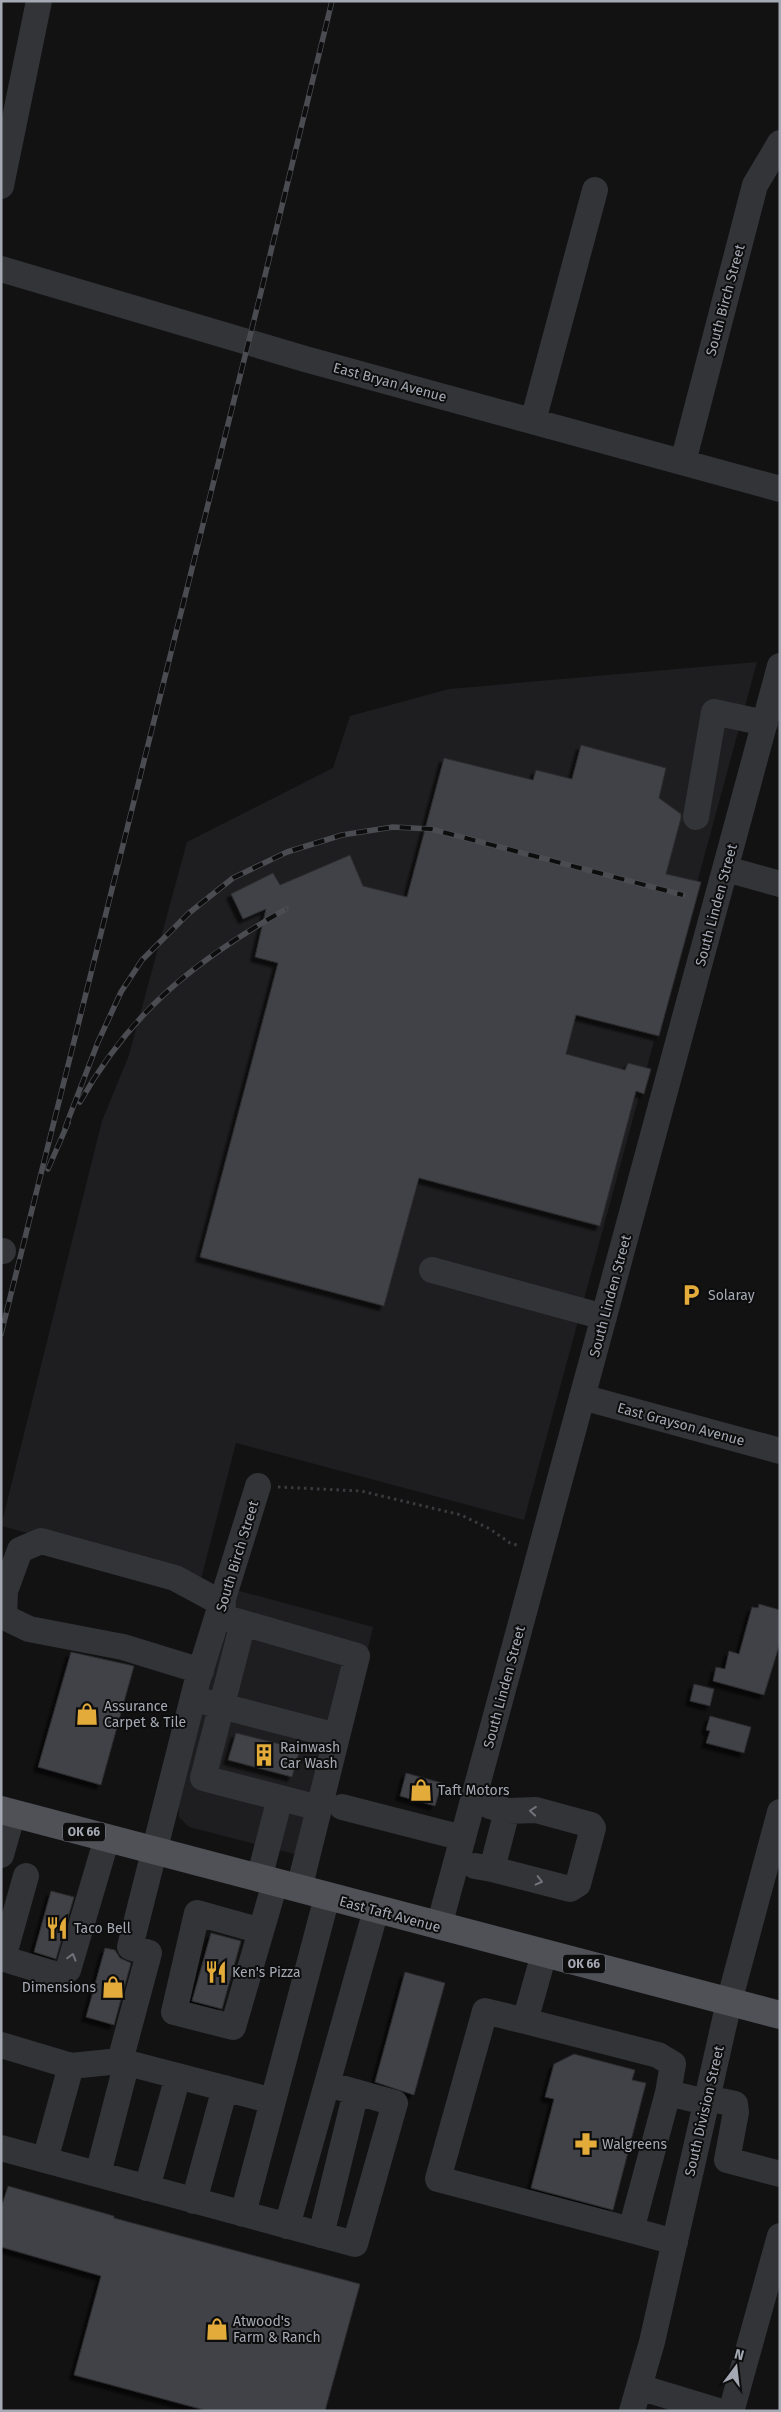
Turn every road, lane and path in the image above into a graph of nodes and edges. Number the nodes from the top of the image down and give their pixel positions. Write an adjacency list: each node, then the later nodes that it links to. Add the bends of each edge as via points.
1 (39, 1): 3 (street)
2 (779, 143): 7 (street, South Birch Street, via 755,185)
3 (1, 186)
4 (595, 190): 6 (street)
5 (1, 270): 6 (street, East Bryan Avenue, via 305,359)
6 (533, 421): 7 (street, East Bryan Avenue)
7 (683, 462): 8 (street, East Bryan Avenue)
8 (780, 489)
9 (780, 666): 10 (street, South Linden Street)
10 (764, 723): 11 (street, via 714,712); 12 (street, South Linden Street)
11 (696, 817)
12 (726, 869): 13 (street); 15 (street, South Linden Street)
13 (780, 884)
14 (432, 1270): 15 (street)
15 (604, 1317): 16 (street, South Linden Street)
16 (582, 1397): 17 (street, East Grayson Avenue); 19 (street, South Linden Street)
17 (780, 1451)
18 (258, 1486): 19 (path, South Birch Street, via 361,1491 461,1515 510,1543); 20 (street, South Birch Street)
19 (540, 1550): 28 (street, South Linden Street)
20 (228, 1614): 21 (street, South Birch Street); 21 (street, via 175,1578 41,1541 20,1550 5,1592 4,1616 29,1629 123,1647); 23 (street); 24 (street, via 356,1656)
21 (201, 1671): 22 (street, South Birch Street)
22 (193, 1699): 23 (street); 25 (street, South Birch Street)
23 (223, 1706): 24 (street); 26 (street)
24 (337, 1736): 29 (street)
25 (175, 1769): 26 (street); 35 (street, South Birch Street)
26 (203, 1778): 27 (street)
27 (280, 1798): 29 (street); 38 (street)
28 (473, 1801): 31 (street); 34 (street, South Linden Street)
29 (331, 1807): 34 (street); 38 (street)
30 (7, 1811): 33 (main road, East Taft Avenue / OK 66); 36 (street)
31 (507, 1811): 37 (street); 37 (street, one-way to 31, via 570,1889 578,1884 593,1828 592,1825 536,1810)
32 (780, 1812): 46 (street, South Division Street)
33 (107, 1838): 35 (main road, East Taft Avenue / OK 66); 45 (street, one-way to 33, via 52,1975 60,1976 68,1970)
34 (460, 1850): 37 (street); 42 (street, South Linden Street)
35 (154, 1851): 38 (main road, East Taft Avenue / OK 66); 50 (street, South Birch Street, via 130,1947 149,1952)
36 (1, 1855)
37 (492, 1869)
38 (278, 1884): 40 (main road, East Taft Avenue / OK 66); 43 (street)
39 (16, 1887): 45 (street)
40 (327, 1897): 41 (main road, East Taft Avenue / OK 66); 58 (street)
41 (376, 1910): 42 (main road, East Taft Avenue / OK 66); 53 (street)
42 (439, 1926): 44 (main road, East Taft Avenue / OK 66)
43 (261, 1931)
44 (544, 1954): 46 (main road, East Taft Avenue / OK 66); 48 (street)
45 (2, 1958)
46 (729, 2002): 47 (main road, East Taft Avenue / OK 66); 57 (street, South Division Street)
47 (780, 2015)
48 (525, 2021): 56 (street, via 658,2055 673,2064); 67 (street, via 485,2010 438,2179)
49 (1, 2044): 51 (street)
50 (124, 2061): 51 (street); 52 (street); 61 (street)
51 (71, 2066): 60 (street)
52 (178, 2076): 54 (street); 63 (street)
53 (327, 2084): 55 (street); 66 (street)
54 (225, 2088): 58 (street); 64 (street)
55 (356, 2092): 68 (street); 68 (street, via 395,2103 355,2244)
56 (668, 2092): 57 (street); 67 (street)
57 (707, 2100): 62 (street, via 735,2104 727,2160); 70 (street, South Division Street)
58 (273, 2101): 65 (street)
59 (1, 2148): 60 (street)
60 (45, 2160): 61 (street)
61 (98, 2174): 63 (street)
62 (780, 2174)
63 (147, 2188): 64 (street)
64 (194, 2200): 65 (street)
65 (243, 2214): 66 (street)
66 (287, 2226): 68 (street)
67 (631, 2230): 70 (street)
68 (321, 2235)
69 (780, 2236): 73 (street)
70 (674, 2242): 71 (street, South Division Street)
71 (636, 2399): 72 (street)
72 (718, 2411)
73 (730, 2411)

